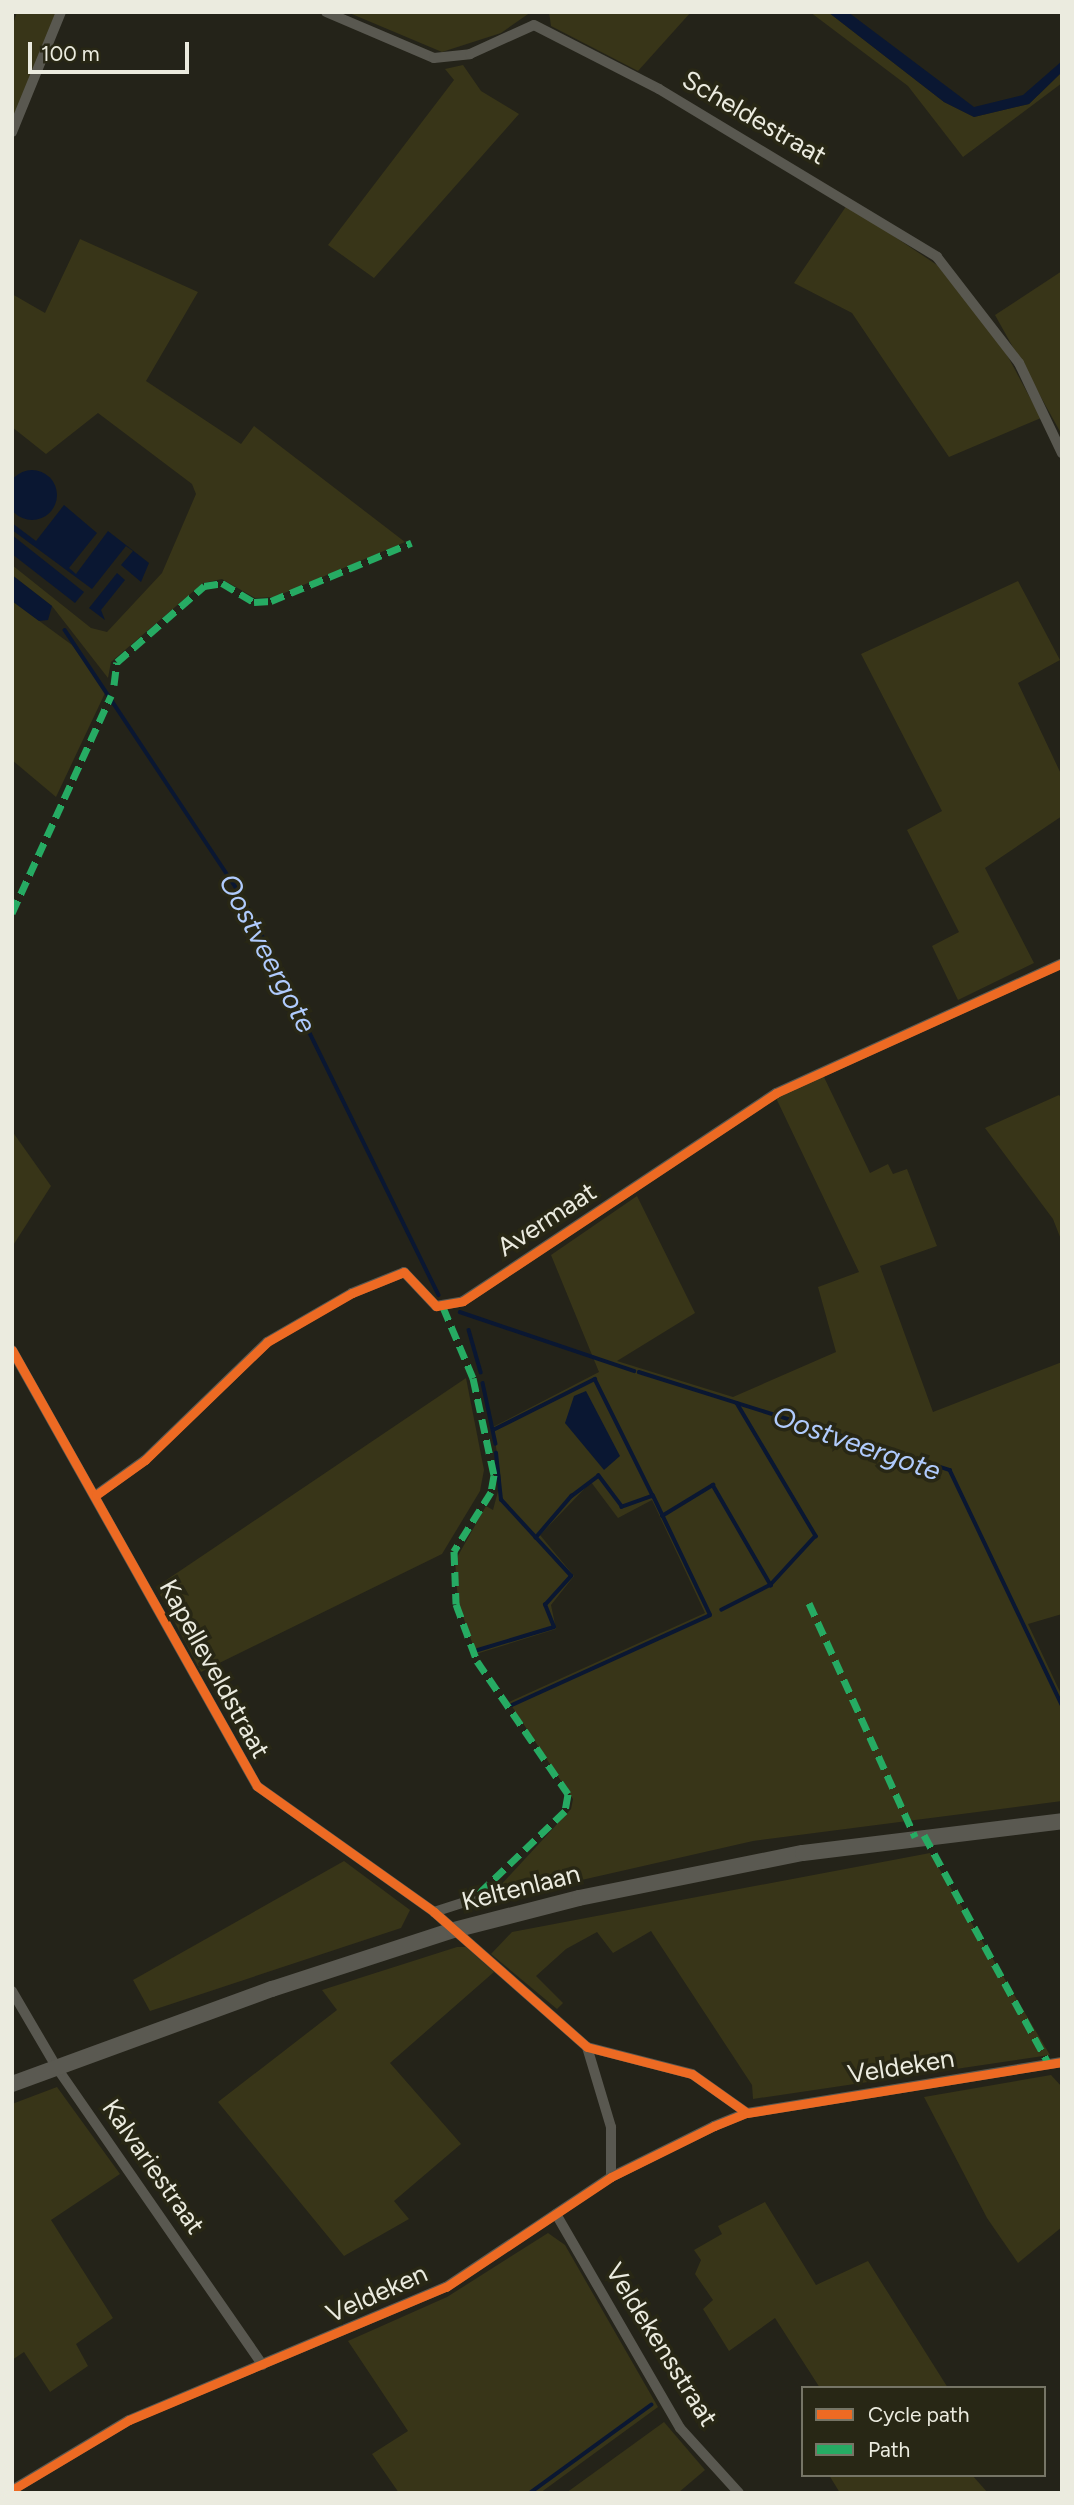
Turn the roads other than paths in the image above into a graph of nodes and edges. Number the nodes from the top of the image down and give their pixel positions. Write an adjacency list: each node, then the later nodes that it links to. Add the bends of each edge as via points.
1 (61, 12): 5 (street)
2 (326, 12): 4 (street, via 434,58 470,54)
3 (539, 12): 4 (street)
4 (534, 25): 6 (street, Scheldestraat, via 659,89 937,257 1019,363)
5 (12, 132)
6 (1062, 453)
7 (1062, 963): 9 (street, Avermaat, via 776,1093 463,1301 436,1306 404,1272 352,1293 267,1342 134,1469)
8 (12, 1350): 9 (street, Kapelleveldstraat)
9 (96, 1495): 12 (street, Kapelleveldstraat, via 241,1766 273,1798)
10 (1062, 1821): 13 (main road, Keltenlaan, via 722,1867)
11 (472, 1900): 12 (street)
12 (434, 1912): 13 (street, Kapelleveldstraat)
13 (454, 1930): 15 (street, Kapelleveldstraat); 17 (main road, Keltenlaan)
14 (12, 1991): 17 (street, Kalvariestraat)
15 (587, 2047): 19 (street, via 692,2074); 20 (street, via 611,2127)
16 (1062, 2062): 19 (street, Veldeken)
17 (57, 2068): 18 (main road, Keltenlaan); 22 (street, Kalvariestraat)
18 (12, 2084)
19 (747, 2113): 20 (street, Veldeken)
20 (611, 2177): 21 (street, Veldeken)
21 (556, 2214): 22 (street, Veldeken, via 446,2287); 24 (street, Veldekensstraat, via 680,2428)
22 (263, 2365): 23 (street, Veldeken, via 129,2420)
23 (12, 2490)
24 (738, 2493)

